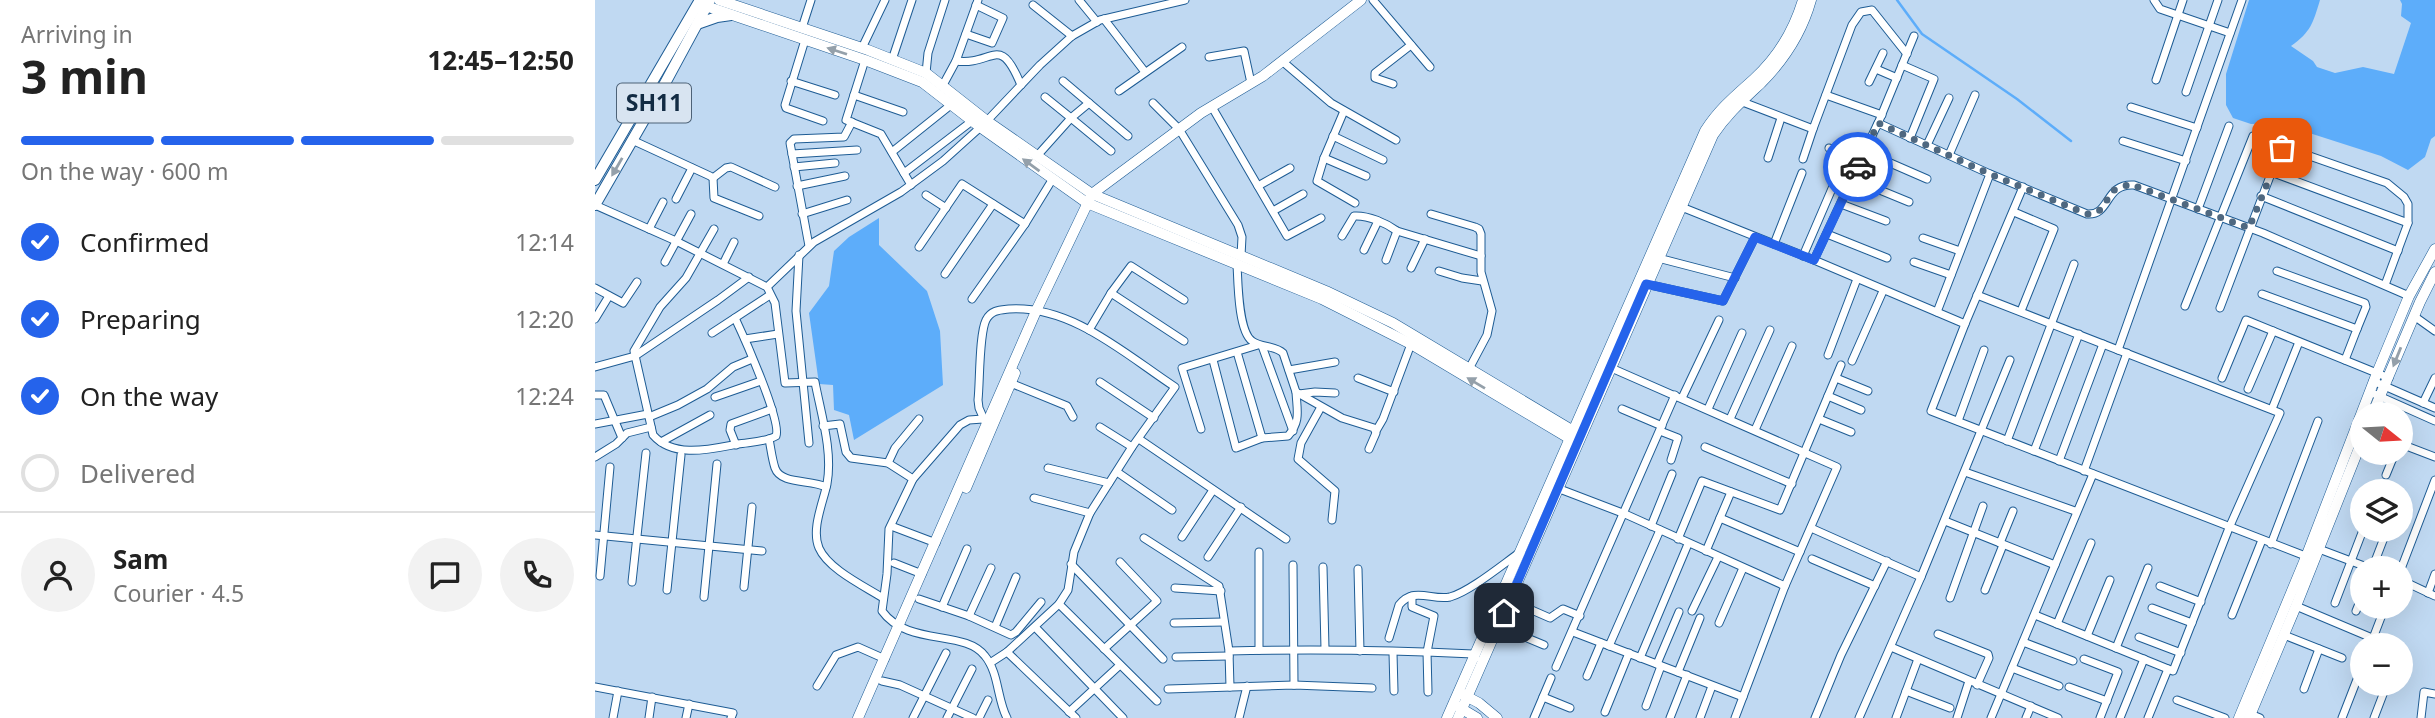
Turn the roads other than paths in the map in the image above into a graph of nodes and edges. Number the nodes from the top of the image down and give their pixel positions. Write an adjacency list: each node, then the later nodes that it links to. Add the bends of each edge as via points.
1 (719, 0): 25 (street)
2 (811, 0): 25 (street)
3 (884, 0): 33 (street)
4 (912, 0): 38 (street)
5 (945, 0): 45 (street)
6 (1079, 0): 22 (street)
7 (1183, 0): 17 (street)
8 (1360, 0): 40 (street)
9 (1373, 0): 31 (street)
10 (1803, 0): 72 (street, via 1795,23 1772,58)
11 (1811, 0): 63 (street, via 1794,42)
12 (2154, 0): 21 (street, via 2159,9)
13 (2183, 0): 21 (street)
14 (2218, 0): 24 (street)
15 (2242, 0): 26 (street)
16 (977, 2): 27 (street); 27 (street, via 1003,18 992,43)
17 (1159, 2): 22 (street)
18 (703, 3): 20 (street); 23 (main road, SH11); 118 (main road, SH11)
19 (1033, 5): 28 (street)
20 (730, 15): 23 (main road); 30 (street)
21 (2178, 15): 24 (street); 47 (street)
22 (1101, 21): 28 (street); 44 (street)
23 (697, 24): 87 (main road, SH11)
24 (2209, 25): 26 (street); 56 (street)
25 (802, 27): 33 (street)
26 (2230, 33): 81 (street)
27 (966, 34): 39 (street)
28 (1072, 36): 54 (street)
29 (1914, 36): 35 (street)
30 (805, 40): 37 (street, one-way to 30); 48 (street)
31 (1411, 45): 42 (street); 52 (street, via 1375,73 1375,78)
32 (1182, 47): 44 (street)
33 (862, 48): 38 (street)
34 (1883, 52): 43 (street)
35 (1907, 54): 41 (street); 59 (street, via 1872,10 1861,12)
36 (1209, 57): 51 (street, via 1244,51)
37 (865, 60): 58 (street); 66 (street, via 922,82)
38 (892, 60): 45 (street)
39 (957, 61): 53 (street); 54 (street, via 1003,56 1012,63)
40 (1282, 61): 51 (street); 69 (street)
41 (1902, 65): 46 (street); 86 (street, via 1934,79)
42 (1430, 67)
43 (1876, 69): 46 (street); 50 (street)
44 (1145, 72): 55 (street)
45 (926, 73): 53 (street)
46 (1897, 78): 71 (street)
47 (2156, 80)
48 (791, 81): 57 (street); 75 (street, via 786,108)
49 (1063, 81): 64 (street)
50 (1869, 82)
51 (1251, 83): 67 (street)
52 (1393, 84)
53 (943, 85): 77 (street)
54 (1021, 85): 77 (street)
55 (1119, 91)
56 (2186, 92)
57 (835, 95)
58 (854, 95): 70 (street); 76 (street, via 846,120)
59 (1826, 95): 71 (street); 80 (street)
60 (1975, 95): 96 (street)
61 (1045, 97): 73 (street)
62 (1949, 98): 90 (street)
63 (1740, 101): 72 (street); 74 (street)
64 (1089, 103): 73 (street); 84 (street)
65 (1153, 103): 82 (street)
66 (952, 104): 77 (street); 94 (street)
67 (1212, 107): 82 (street); 122 (street)
68 (2131, 107): 81 (street)
69 (1344, 111): 83 (street); 88 (street)
70 (904, 113)
71 (1882, 114): 79 (street)
72 (1721, 115): 138 (street)
73 (1072, 118): 93 (street); 97 (street)
74 (1781, 118): 80 (street); 100 (street)
75 (823, 121)
76 (852, 122): 94 (street, via 881,134); 95 (street, via 844,137 794,139)
77 (980, 123): 97 (street); 110 (street); 119 (street, one-way to 77); 120 (street)
78 (2229, 126): 140 (street)
79 (1877, 127): 86 (street, via 1878,123); 98 (street)
80 (1813, 128): 101 (street)
81 (2197, 128): 103 (street)
82 (1179, 129): 130 (street, via 1103,186); 177 (street, via 1238,225)
83 (1333, 135): 99 (street); 102 (street)
84 (1128, 136)
85 (2253, 136): 147 (street)
86 (1910, 138): 90 (street)
87 (632, 140): 106 (street); 137 (main road, SH11, one-way to 137)
88 (1396, 140)
89 (2123, 141): 103 (street)
90 (1927, 145): 96 (street)
91 (1829, 148): 98 (street)
92 (857, 150): 95 (street)
93 (1111, 151)
94 (892, 152): 110 (street)
95 (792, 153): 105 (street)
96 (1949, 155): 112 (street)
97 (1037, 156): 130 (street)
98 (1863, 156): 116 (street); 117 (street)
99 (1324, 158): 114 (street); 134 (street, via 1318,183)
100 (1767, 158)
101 (1803, 159)
102 (1383, 160)
103 (2186, 161): 131 (street)
104 (835, 163): 105 (street)
105 (794, 167): 121 (street)
106 (692, 168): 115 (street); 128 (street)
107 (1290, 168): 122 (street)
108 (1840, 170): 174 (street)
109 (2271, 172): 127 (street); 151 (street); 151 (street, via 2284,147 2387,183 2409,204)
110 (904, 173): 120 (street)
111 (1802, 173): 164 (street)
112 (1990, 174): 124 (street); 169 (street)
113 (845, 176): 121 (street)
114 (1366, 176)
115 (713, 178): 123 (street, via 731,167); 146 (street, via 714,198)
116 (1853, 179): 133 (street); 136 (street)
117 (1927, 179)
118 (595, 180)
119 (1052, 180): 130 (street); 152 (street)
120 (911, 185): 165 (street)
121 (796, 186): 144 (street)
122 (1258, 186): 141 (street)
123 (775, 187)
124 (2023, 187): 131 (street, via 2091,215 2114,190 2125,185); 142 (street)
125 (1303, 194): 141 (street)
126 (926, 195): 139 (street)
127 (2261, 196): 153 (street); 170 (street)
128 (676, 199)
129 (847, 200): 144 (street)
130 (1092, 200): 177 (street); 209 (street)
131 (2173, 200): 140 (street); 235 (street)
132 (663, 202): 154 (street)
133 (1909, 202)
134 (1355, 203)
135 (993, 204): 139 (street, via 962,184); 152 (street); 188 (street)
136 (1841, 204): 150 (street); 157 (street)
137 (595, 205): 154 (street)
138 (1677, 205): 159 (street); 175 (street); 247 (street)
139 (946, 208): 166 (street)
140 (2198, 209): 147 (street)
141 (1273, 211): 148 (street, via 1287,236)
142 (2014, 212): 202 (street); 210 (street, via 2054,229)
143 (691, 214): 162 (street)
144 (802, 214): 165 (street)
145 (1431, 214): 173 (street, via 1479,229)
146 (759, 216)
147 (2220, 217): 153 (street); 207 (street)
148 (1321, 218)
149 (1378, 221): 156 (street); 158 (street, via 1354,216); 168 (street)
150 (1886, 221)
151 (2408, 223): 170 (street)
152 (1025, 224): 205 (street)
153 (2249, 228): 196 (street); 208 (street)
154 (649, 229): 162 (street)
155 (714, 229): 171 (street)
156 (1397, 230): 161 (street); 178 (street)
157 (1827, 234): 176 (street); 179 (street)
158 (1342, 236)
159 (1755, 237): 164 (street); 191 (street)
160 (1923, 238): 169 (street)
161 (1425, 239): 173 (street); 184 (street)
162 (676, 241): 171 (street); 180 (street)
163 (734, 242): 182 (street)
164 (1774, 244): 174 (street)
165 (809, 246): 172 (street)
166 (919, 247)
167 (2435, 248): 204 (street)
168 (1364, 250)
169 (1960, 251): 189 (street)
170 (2398, 251): 196 (street)
171 (700, 253): 182 (street); 239 (street, via 635,346)
172 (799, 254): 198 (street); 259 (street, via 796,311)
173 (1481, 256): 193 (street)
174 (1803, 256): 179 (street)
175 (1658, 258): 191 (street); 195 (street)
176 (1887, 258)
177 (1239, 260): 230 (street); 232 (street, via 1245,332); 249 (street, via 1326,290)
178 (1386, 260)
179 (1814, 260): 192 (street)
180 (664, 262)
181 (1914, 262): 189 (street)
182 (723, 264): 190 (street)
183 (2074, 264): 216 (street)
184 (1411, 268)
185 (1439, 271): 193 (street)
186 (2277, 271): 220 (street, via 2365,303)
187 (2435, 272): 212 (street)
188 (945, 274)
189 (1951, 275): 211 (street)
190 (749, 277): 198 (street); 239 (street)
191 (1735, 278): 195 (street, via 1721,302)
192 (1857, 279): 199 (street); 238 (street)
193 (1482, 281): 249 (street, via 1491,322)
194 (637, 282): 203 (street, via 625,302)
195 (1646, 284): 247 (street)
196 (2385, 285): 204 (street)
197 (595, 288): 203 (street)
198 (769, 291): 213 (street); 225 (street)
199 (1884, 291): 211 (street); 244 (street)
200 (1111, 293): 206 (street, via 1131,266); 218 (street); 228 (street)
201 (2262, 294): 220 (street)
202 (1977, 295): 210 (street); 217 (street)
203 (609, 296): 214 (street)
204 (2409, 296): 258 (street)
205 (972, 299)
206 (1184, 300)
207 (2185, 306)
208 (2220, 308)
209 (1039, 310): 218 (street); 256 (street); 287 (street, via 998,310 986,320 978,400)
210 (2021, 311): 216 (street)
211 (1937, 312): 217 (street)
212 (2414, 316): 222 (street); 260 (street, one-way to 260)
213 (735, 318): 223 (street); 227 (street)
214 (595, 319)
215 (1719, 320): 267 (street)
216 (2050, 323): 226 (street); 307 (street)
217 (1965, 324): 288 (street, via 1930,410)
218 (1089, 330): 282 (street, via 1175,387)
219 (1770, 330): 284 (street)
220 (2357, 330): 243 (street)
221 (2273, 331): 229 (street); 253 (street, via 2246,320); 261 (street)
222 (2435, 331)
223 (712, 332)
224 (1742, 332): 276 (street)
225 (778, 334): 227 (street); 259 (street, via 785,383)
226 (2079, 334): 231 (street); 315 (street)
227 (744, 339): 240 (street)
228 (1184, 341)
229 (2299, 342): 243 (street); 277 (street)
230 (1411, 344): 263 (street); 302 (street, one-way to 230)
231 (2103, 344): 235 (street); 322 (street)
232 (1260, 345): 236 (street); 250 (street, via 1279,349); 299 (street)
233 (1792, 346): 298 (street)
234 (1984, 350): 288 (street)
235 (2119, 350): 237 (street)
236 (1237, 352): 241 (street); 304 (street)
237 (2127, 353): 277 (street); 329 (street)
238 (1828, 355)
239 (635, 356): 248 (street); 280 (street)
240 (752, 359): 255 (street); 280 (street, via 678,405)
241 (1213, 360): 296 (street, via 1182,368); 304 (street, via 1236,447)
242 (2010, 360): 300 (street)
243 (2345, 360): 258 (street)
244 (1853, 361)
245 (1335, 362): 250 (street)
246 (1841, 365): 252 (street)
247 (1606, 366): 267 (street); 302 (street)
248 (595, 367)
249 (1470, 367): 302 (street)
250 (1289, 370): 264 (street)
251 (1358, 378): 263 (street)
252 (1836, 378): 262 (street); 268 (street)
253 (2222, 378)
254 (2435, 378): 271 (street)
255 (761, 381): 269 (street); 274 (street)
256 (1008, 382): 281 (street, via 1067,406); 287 (street); 423 (street)
257 (1100, 382): 282 (street)
258 (2373, 382): 260 (street); 260 (street); 388 (street)
259 (802, 383): 292 (street, via 815,382); 309 (street)
260 (2384, 387): 270 (street); 271 (street); 290 (street)
261 (2248, 388)
262 (1868, 391)
263 (1394, 392): 297 (street)
264 (1297, 393): 265 (street); 272 (street); 299 (street, via 1298,418)
265 (1335, 393)
266 (595, 395): 286 (street, via 604,395)
267 (1679, 396): 276 (street); 295 (street)
268 (1828, 396): 278 (street); 285 (street)
269 (715, 397)
270 (2378, 402)
271 (2423, 403): 273 (street)
272 (1321, 407): 297 (street); 355 (street, via 1301,443 1298,459 1335,491)
273 (2435, 408)
274 (772, 409): 305 (street, via 778,433); 310 (street, via 731,424)
275 (1622, 409): 295 (street)
276 (1709, 409): 284 (street)
277 (2272, 409): 360 (street, via 2280,415)
278 (1861, 410)
279 (710, 415): 308 (street)
280 (648, 416): 286 (street); 293 (street)
281 (1073, 417)
282 (1154, 418): 306 (street)
283 (919, 419): 323 (street)
284 (1730, 419): 298 (street)
285 (1819, 419): 301 (street); 317 (street)
286 (614, 420): 291 (street); 303 (street)
287 (985, 421): 335 (street, via 969,420 960,425); 371 (street)
288 (1958, 421): 300 (street)
289 (2318, 421): 375 (street)
290 (2435, 421)
291 (595, 425)
292 (823, 426): 323 (street, via 840,424 851,458); 339 (street)
293 (651, 427): 303 (street); 308 (street)
294 (1100, 427): 311 (street)
295 (1661, 428): 321 (street, via 1678,438); 353 (street)
296 (1201, 429)
297 (1376, 430): 313 (street)
298 (1755, 430): 317 (street)
299 (1293, 431): 304 (street, via 1288,436)
300 (1982, 431): 307 (street); 331 (street)
301 (1851, 432)
302 (1575, 437): 340 (street); 384 (street)
303 (622, 438): 319 (street)
304 (1262, 438)
305 (769, 439): 310 (street); 339 (street, via 779,476)
306 (1139, 439): 311 (street); 341 (street)
307 (2007, 441): 315 (street)
308 (661, 442): 310 (street, via 701,452)
309 (809, 443)
310 (736, 445)
311 (1132, 447): 330 (street)
312 (1705, 447): 338 (street)
313 (1369, 449)
314 (2413, 449): 320 (street)
315 (2034, 451): 322 (street)
316 (646, 453): 365 (street)
317 (1806, 453): 338 (street); 359 (street, via 1837,467)
318 (681, 455): 370 (street)
319 (595, 457)
320 (2435, 457)
321 (1671, 460)
322 (2059, 461): 329 (street)
323 (888, 463): 335 (street)
324 (717, 464): 376 (street)
325 (2352, 466): 379 (street)
326 (2390, 466): 334 (street)
327 (610, 467): 363 (street)
328 (1048, 468): 337 (street)
329 (2084, 471): 333 (street)
330 (1117, 472): 337 (street); 349 (street)
331 (1965, 472): 351 (street); 356 (street)
332 (1672, 474): 358 (street)
333 (2093, 474): 351 (street); 360 (street)
334 (2386, 475)
335 (913, 479): 357 (street)
336 (2435, 480): 344 (street)
337 (1109, 483): 352 (street)
338 (1792, 484): 342 (street, via 1780,510)
339 (826, 487): 422 (street, via 817,528 819,548 832,566)
340 (1557, 488): 353 (street); 425 (street)
341 (1213, 489): 347 (street); 364 (street)
342 (1731, 492): 354 (street); 368 (street, via 1702,481)
343 (1034, 498): 352 (street)
344 (2425, 504): 348 (street); 386 (street)
345 (1983, 506): 362 (street)
346 (752, 507): 377 (street)
347 (1241, 507): 367 (street); 385 (street)
348 (2435, 508)
349 (1172, 510)
350 (2013, 511): 374 (street)
351 (2075, 512): 397 (street)
352 (1090, 513): 394 (street)
353 (1625, 514): 358 (street); 438 (street)
354 (1720, 518): 381 (street); 383 (street)
355 (1332, 520)
356 (1945, 521): 362 (street); 407 (street)
357 (891, 526): 371 (street); 422 (street)
358 (1651, 526): 361 (street)
359 (1811, 528): 383 (street); 390 (street)
360 (2229, 528): 369 (street); 427 (street)
361 (1660, 530): 368 (street); 458 (street)
362 (1973, 532): 374 (street); 424 (street)
363 (599, 535): 365 (street); 405 (street)
364 (1182, 537)
365 (637, 538): 370 (street); 409 (street)
366 (1144, 538): 418 (street)
367 (1286, 539)
368 (1678, 539): 373 (street)
369 (2262, 540): 375 (street); 436 (street)
370 (673, 542): 376 (street); 416 (street)
371 (936, 542): 403 (street)
372 (2091, 543): 444 (street)
373 (1688, 544): 381 (street); 477 (street)
374 (2002, 544): 397 (street); 417 (street)
375 (2271, 544): 388 (street)
376 (709, 547): 377 (street); 421 (street)
377 (748, 549): 380 (street); 414 (street)
378 (967, 549): 431 (street)
379 (2319, 549): 388 (street); 391 (street)
380 (762, 551)
381 (1706, 551): 387 (street)
382 (1259, 552): 465 (street)
383 (1800, 552): 410 (street)
384 (1520, 553): 420 (street, via 1449,597); 475 (street)
385 (1208, 556)
386 (2405, 556)
387 (1718, 557): 400 (street); 433 (street)
388 (2310, 558): 430 (street); 571 (street)
389 (1812, 559): 411 (street)
390 (1887, 561): 407 (street); 411 (street)
391 (2350, 561)
392 (1120, 562): 445 (street, via 1157,601)
393 (894, 563): 403 (street)
394 (1071, 564): 429 (street, via 1068,590); 445 (street)
395 (2350, 564): 428 (street)
396 (1293, 565): 466 (street)
397 (2055, 565): 435 (street)
398 (1323, 567): 463 (street)
399 (991, 568): 437 (street)
400 (1743, 568): 410 (street); 442 (street)
401 (2148, 568): 461 (street)
402 (1358, 569): 467 (street)
403 (922, 574): 449 (street)
404 (2435, 574): 419 (street)
405 (600, 576)
406 (1016, 577): 446 (street)
407 (1921, 577): 460 (street)
408 (2110, 580): 454 (street)
409 (632, 582)
410 (1785, 586): 523 (street)
411 (1875, 586): 560 (street)
412 (2160, 586): 427 (street)
413 (2413, 586): 419 (street)
414 (744, 587)
415 (1175, 589): 418 (street)
416 (667, 590)
417 (1985, 590)
418 (1221, 591): 440 (street)
419 (2431, 594)
420 (1412, 596): 456 (street, via 1399,605); 469 (street, via 1412,607 1434,616)
421 (704, 597)
422 (883, 598): 449 (street, via 882,611)
423 (919, 598): 431 (street); 449 (street)
424 (1950, 598)
425 (1509, 600): 438 (street, via 1551,618 1563,609); 447 (street)
426 (1041, 602): 446 (street, via 1011,635)
427 (2201, 602): 443 (street)
428 (2335, 603)
429 (1059, 604): 448 (street); 462 (street)
430 (2297, 606): 451 (street); 453 (street)
431 (942, 607): 437 (street)
432 (2152, 608): 443 (street)
433 (1692, 611)
434 (1679, 612): 488 (street)
435 (2035, 615): 444 (street); 457 (street)
436 (2232, 615)
437 (969, 616): 446 (street)
438 (1580, 616): 450 (street)
439 (1700, 618): 493 (street)
440 (1224, 622): 441 (street); 471 (street)
441 (1174, 623)
442 (1720, 623)
443 (2192, 623): 474 (street)
444 (2057, 624): 454 (street)
445 (1131, 625): 462 (street); 480 (street)
446 (995, 626)
447 (1498, 626): 459 (street); 486 (street)
448 (1035, 627): 468 (street); 507 (street)
449 (901, 629): 479 (street); 485 (street, via 977,647); 497 (street)
450 (1573, 632): 458 (street); 489 (street)
451 (2363, 633)
452 (1938, 634): 498 (street, via 1988,654)
453 (2284, 635): 464 (street); 538 (street)
454 (2087, 636): 461 (street)
455 (2139, 637): 474 (street)
456 (1389, 638)
457 (2023, 642): 484 (street); 490 (street)
458 (1605, 644): 473 (street); 495 (street)
459 (1544, 645)
460 (1891, 647): 481 (street); 561 (street)
461 (2116, 648): 483 (street)
462 (1104, 649): 487 (street)
463 (1325, 649): 466 (street); 467 (street)
464 (2319, 649): 478 (street); 510 (street)
465 (1259, 650): 466 (street); 471 (street)
466 (1293, 650): 499 (street)
467 (1360, 651): 472 (street)
468 (1007, 652): 485 (street); 535 (street)
469 (1427, 652): 472 (street); 475 (street); 514 (street)
470 (946, 653): 518 (street)
471 (1229, 653): 476 (street); 505 (street)
472 (1393, 653): 512 (street)
473 (1629, 653): 477 (street); 536 (street)
474 (2181, 653): 491 (street, via 2173,671)
475 (1473, 654): 486 (street); 515 (street)
476 (1176, 657)
477 (1640, 658): 488 (street)
478 (2342, 658)
479 (885, 659): 500 (street, via 858,647 836,655); 543 (street)
480 (1163, 659)
481 (1918, 659): 498 (street); 513 (street)
482 (2084, 659): 527 (street, via 2118,672)
483 (2144, 659): 491 (street); 568 (street)
484 (2073, 661)
485 (990, 663): 549 (street)
486 (1481, 664): 515 (street)
487 (1120, 665): 507 (street); 526 (street)
488 (1659, 665): 493 (street); 529 (street)
489 (1556, 667)
490 (2012, 667): 503 (street); 516 (street)
491 (2168, 668): 569 (street)
492 (972, 669): 531 (street)
493 (1678, 672): 494 (street)
494 (1687, 675): 502 (street); 557 (street)
495 (1587, 676)
496 (1551, 678): 522 (street)
497 (882, 681): 518 (street); 544 (street)
498 (1973, 683): 516 (street); 563 (street)
499 (1294, 685): 501 (street); 508 (street)
500 (817, 686)
501 (1247, 686): 505 (street); 552 (street)
502 (1712, 686): 523 (street); 558 (street)
503 (2059, 686)
504 (595, 687): 511 (street)
505 (1230, 687): 509 (street)
506 (2069, 687): 527 (street)
507 (1095, 688): 535 (street); 551 (street)
508 (1372, 688)
509 (1168, 689)
510 (2304, 689)
511 (618, 691): 521 (street); 539 (street)
512 (1394, 691)
513 (1906, 691): 533 (street); 562 (street)
514 (1429, 692)
515 (1463, 694): 534 (street); 555 (street)
516 (2001, 694): 530 (street); 564 (street)
517 (2435, 694): 574 (street, via 2424,692)
518 (924, 695): 531 (street); 545 (street)
519 (2351, 696): 572 (street)
520 (2382, 696): 573 (street)
521 (652, 697): 528 (street); 540 (street)
522 (1543, 697): 532 (street); 537 (street)
523 (1743, 697): 559 (street)
524 (988, 699): 548 (street)
525 (2178, 700): 570 (street)
526 (1157, 701)
527 (2107, 701): 567 (street)
528 (689, 704): 541 (street); 542 (street, via 733,713)
529 (1646, 706)
530 (2031, 706): 565 (street); 566 (street)
531 (952, 708): 546 (street); 547 (street)
532 (1570, 708)
533 (1950, 708)
534 (1458, 710): 553 (street); 554 (street)
535 (1069, 712): 550 (street)
536 (1605, 712)
537 (1535, 716): 556 (street)
538 (2253, 717)
539 (613, 718)
540 (649, 718)
541 (686, 718)
542 (731, 718)
543 (858, 718)
544 (865, 718)
545 (913, 718)
546 (947, 718)
547 (973, 718)
548 (979, 718)
549 (1007, 718)
550 (1076, 718)
551 (1123, 718)
552 (1239, 718)
553 (1447, 718)
554 (1477, 718)
555 (1497, 718)
556 (1547, 718)
557 (1670, 718)
558 (1700, 718)
559 (1735, 718)
560 (1815, 718)
561 (1859, 718)
562 (1896, 718)
563 (1957, 718)
564 (1991, 718)
565 (2026, 718)
566 (2058, 718)
567 (2100, 718)
568 (2120, 718)
569 (2148, 718)
570 (2225, 718)
571 (2239, 718)
572 (2342, 718)
573 (2374, 718)
574 (2421, 718)

